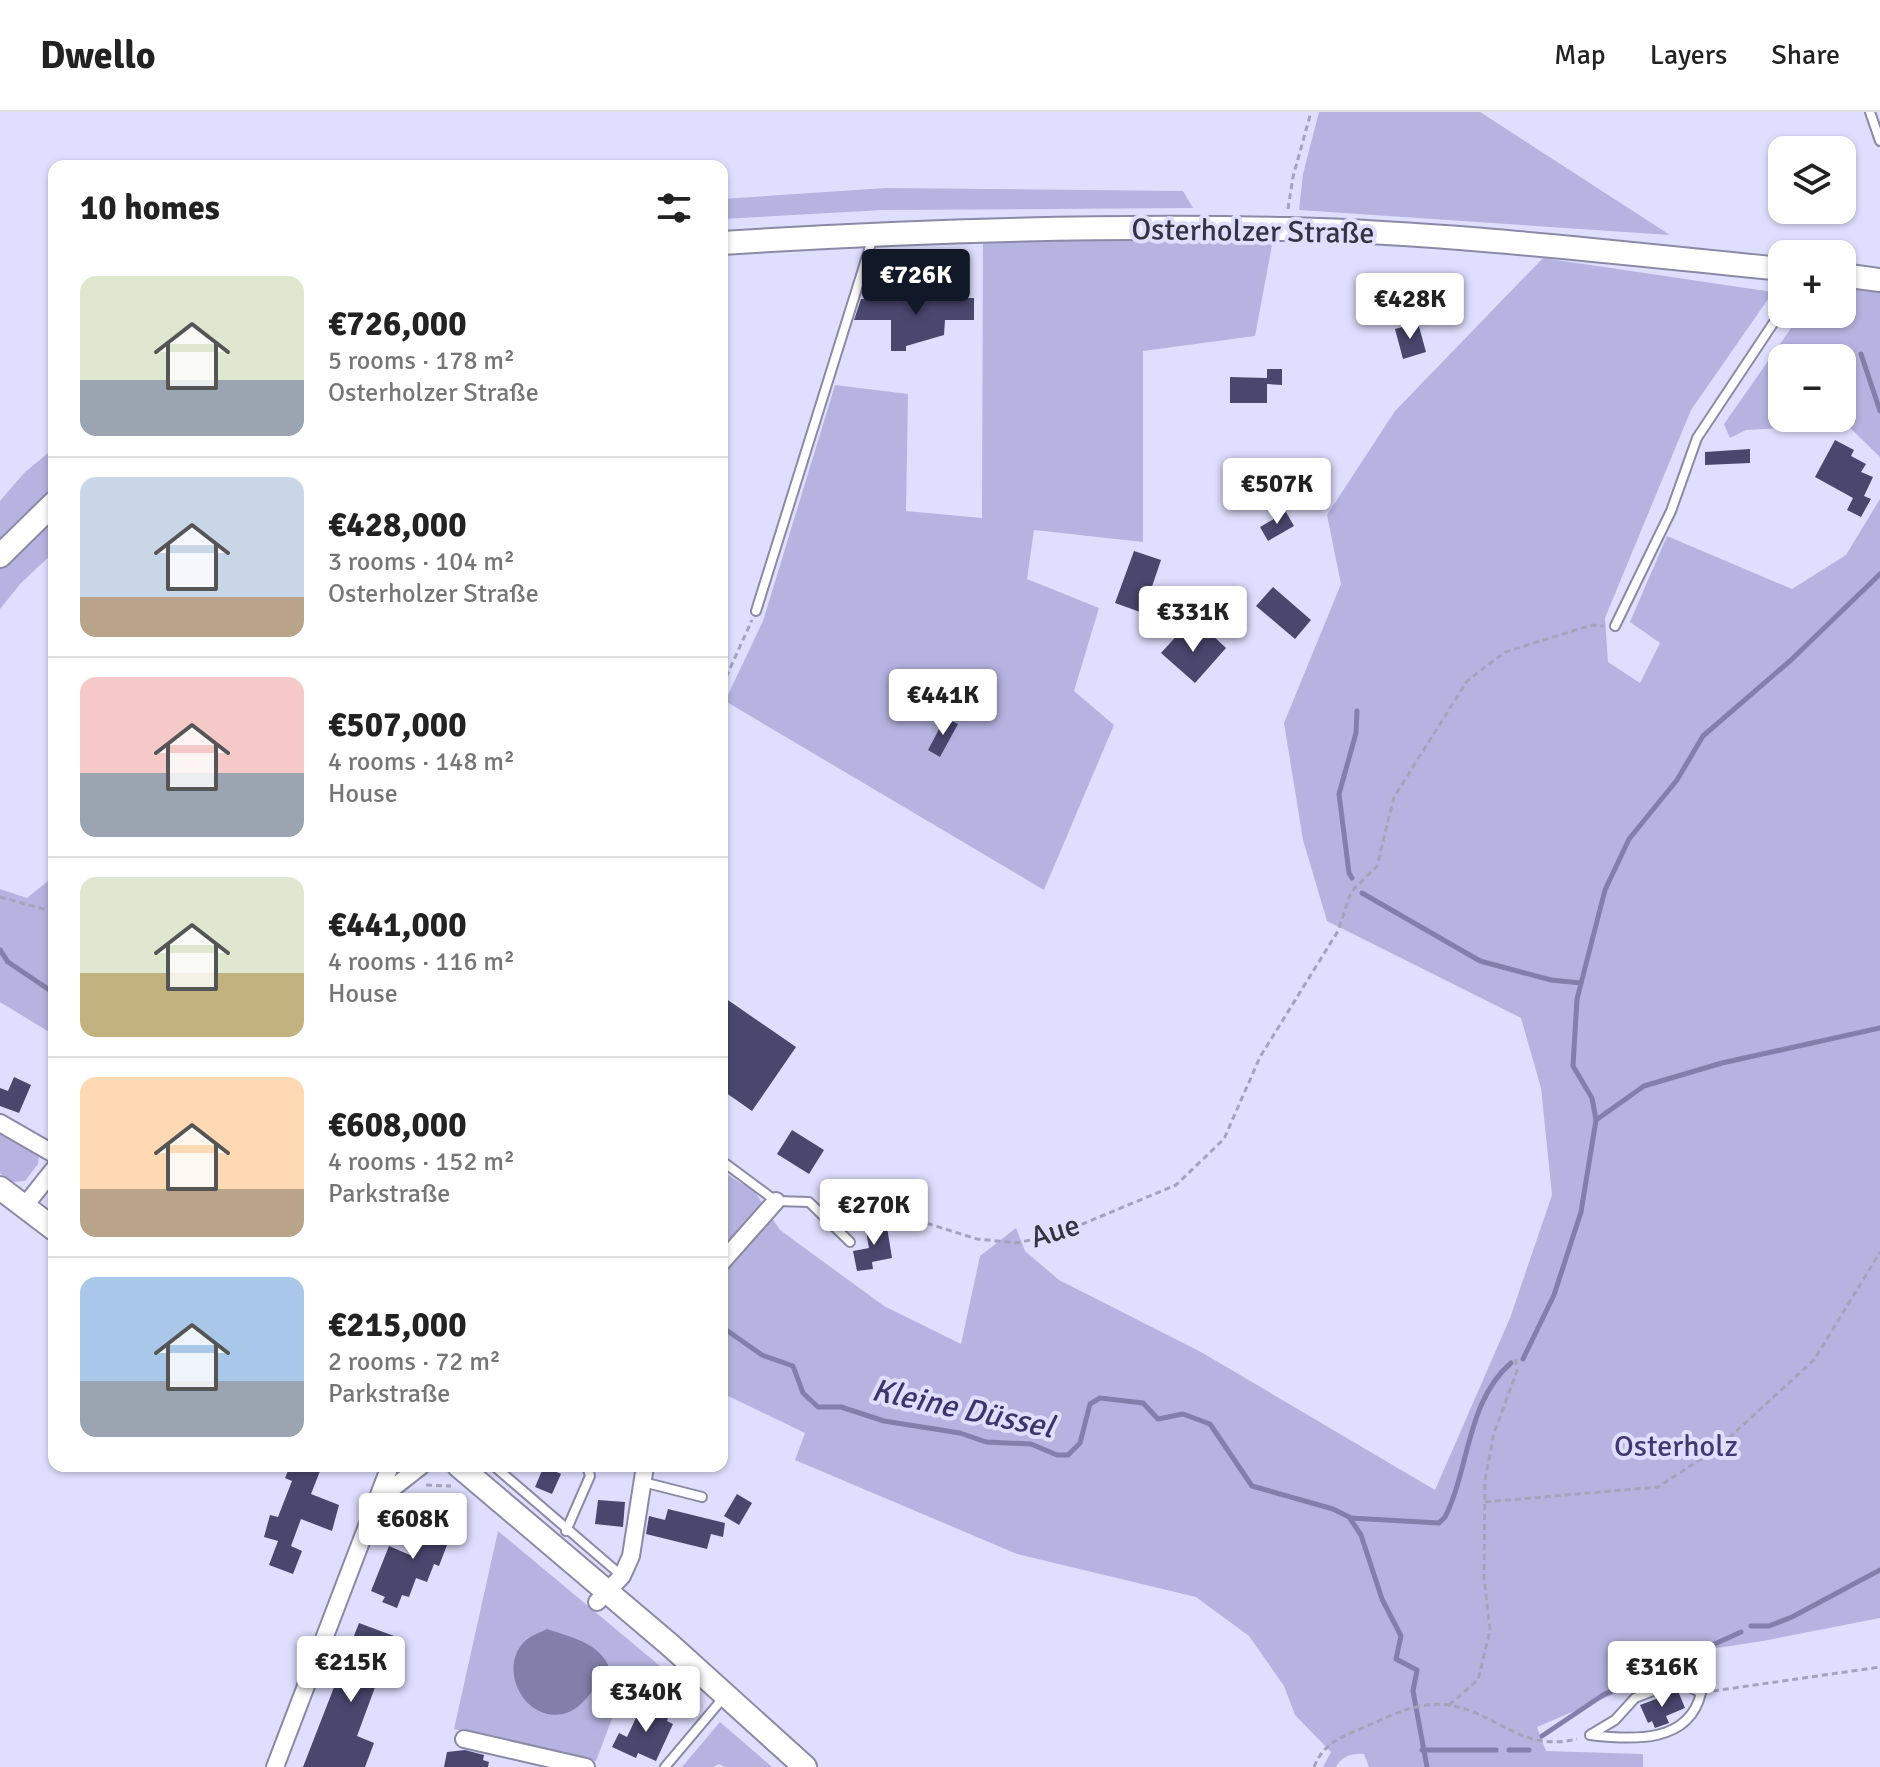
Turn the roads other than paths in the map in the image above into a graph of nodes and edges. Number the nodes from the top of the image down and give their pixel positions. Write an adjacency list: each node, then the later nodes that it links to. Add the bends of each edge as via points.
1 (1870, 112): 2 (lane)
2 (1880, 141)
3 (874, 234): 4 (main road, Osterholzer Straße); 5 (main road, Osterholzer Straße, via 1291,229 1539,245); 11 (lane)
4 (728, 243)
5 (1768, 268)
6 (1856, 277): 7 (main road)
7 (1880, 280)
8 (1770, 328): 12 (lane, via 1697,438 1671,511)
9 (48, 509): 10 (main road)
10 (0, 556)
11 (756, 611)
12 (1615, 626)
13 (0, 1123): 14 (street)
14 (48, 1151)
15 (728, 1165): 18 (lane)
16 (48, 1177): 19 (street)
17 (0, 1188): 19 (main road)
18 (776, 1201): 21 (lane, via 809,1202); 22 (street)
19 (23, 1208): 20 (main road)
20 (48, 1225)
21 (850, 1242)
22 (728, 1255)
23 (388, 1472): 30 (street)
24 (413, 1472): 30 (street)
25 (466, 1472): 32 (main road)
26 (501, 1472): 31 (lane)
27 (589, 1472): 31 (lane)
28 (644, 1474): 29 (lane); 32 (street, via 631,1556)
29 (702, 1497)
30 (380, 1498): 36 (street)
31 (566, 1531): 32 (lane)
32 (608, 1589): 34 (main road)
33 (1701, 1693): 33 (lane, via 1671,1684 1635,1698 1615,1720 1590,1735 1637,1741 1687,1723)
34 (726, 1694): 38 (lane); 39 (main road)
35 (464, 1739): 37 (street)
36 (275, 1767)
37 (586, 1767)
38 (665, 1767)
39 (805, 1767)

